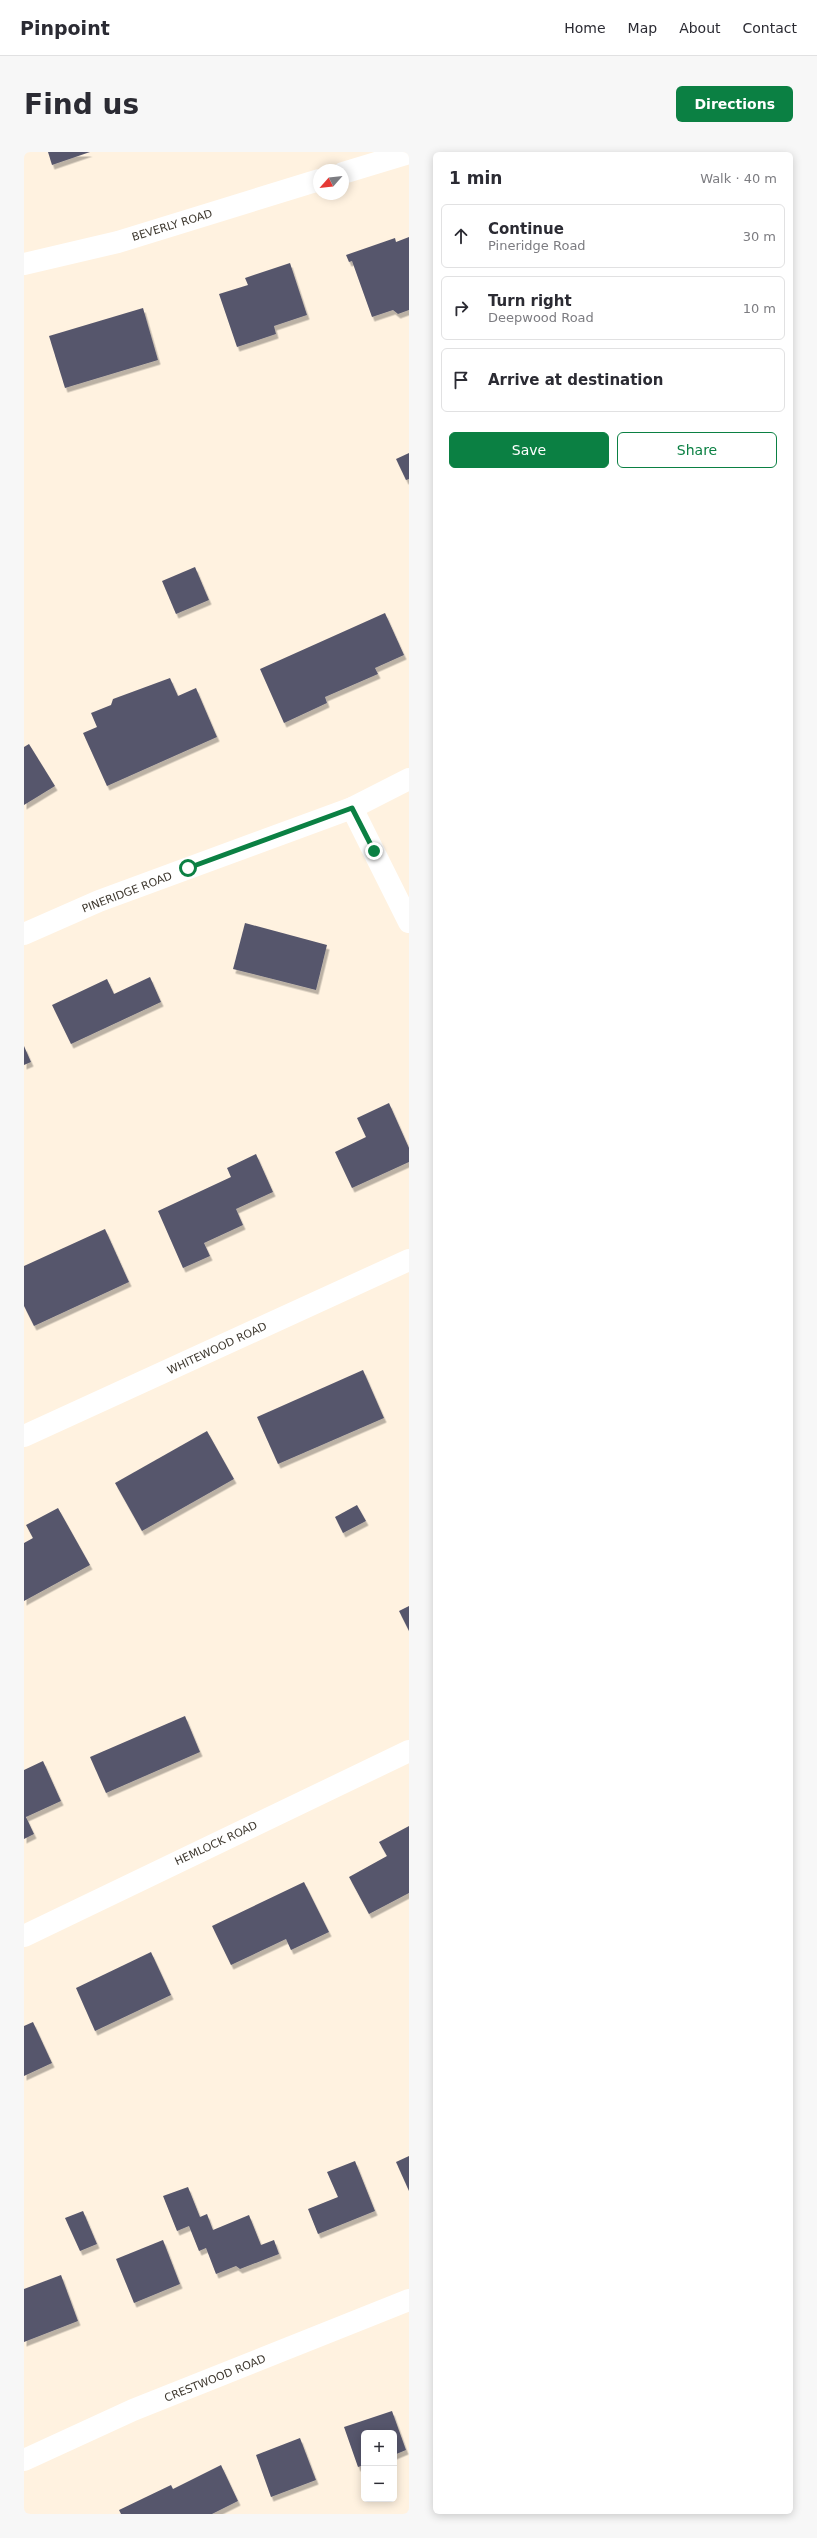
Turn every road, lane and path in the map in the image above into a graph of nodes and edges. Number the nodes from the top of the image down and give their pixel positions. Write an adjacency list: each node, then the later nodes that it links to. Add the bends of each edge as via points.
1 (409, 152): 2 (street)
2 (349, 171)
3 (313, 182): 4 (street, BEVERLY ROAD, via 118,242)
4 (24, 264)
5 (409, 779): 6 (street, PINERIDGE ROAD)
6 (352, 808): 7 (street); 8 (street, PINERIDGE ROAD, via 99,901)
7 (409, 922)
8 (24, 934)
9 (409, 1260): 10 (street, WHITEWOOD ROAD)
10 (24, 1436)
11 (409, 1751): 12 (street, HEMLOCK ROAD)
12 (24, 1936)
13 (409, 2300): 14 (street, CRESTWOOD ROAD, via 133,2410)
14 (24, 2460)

